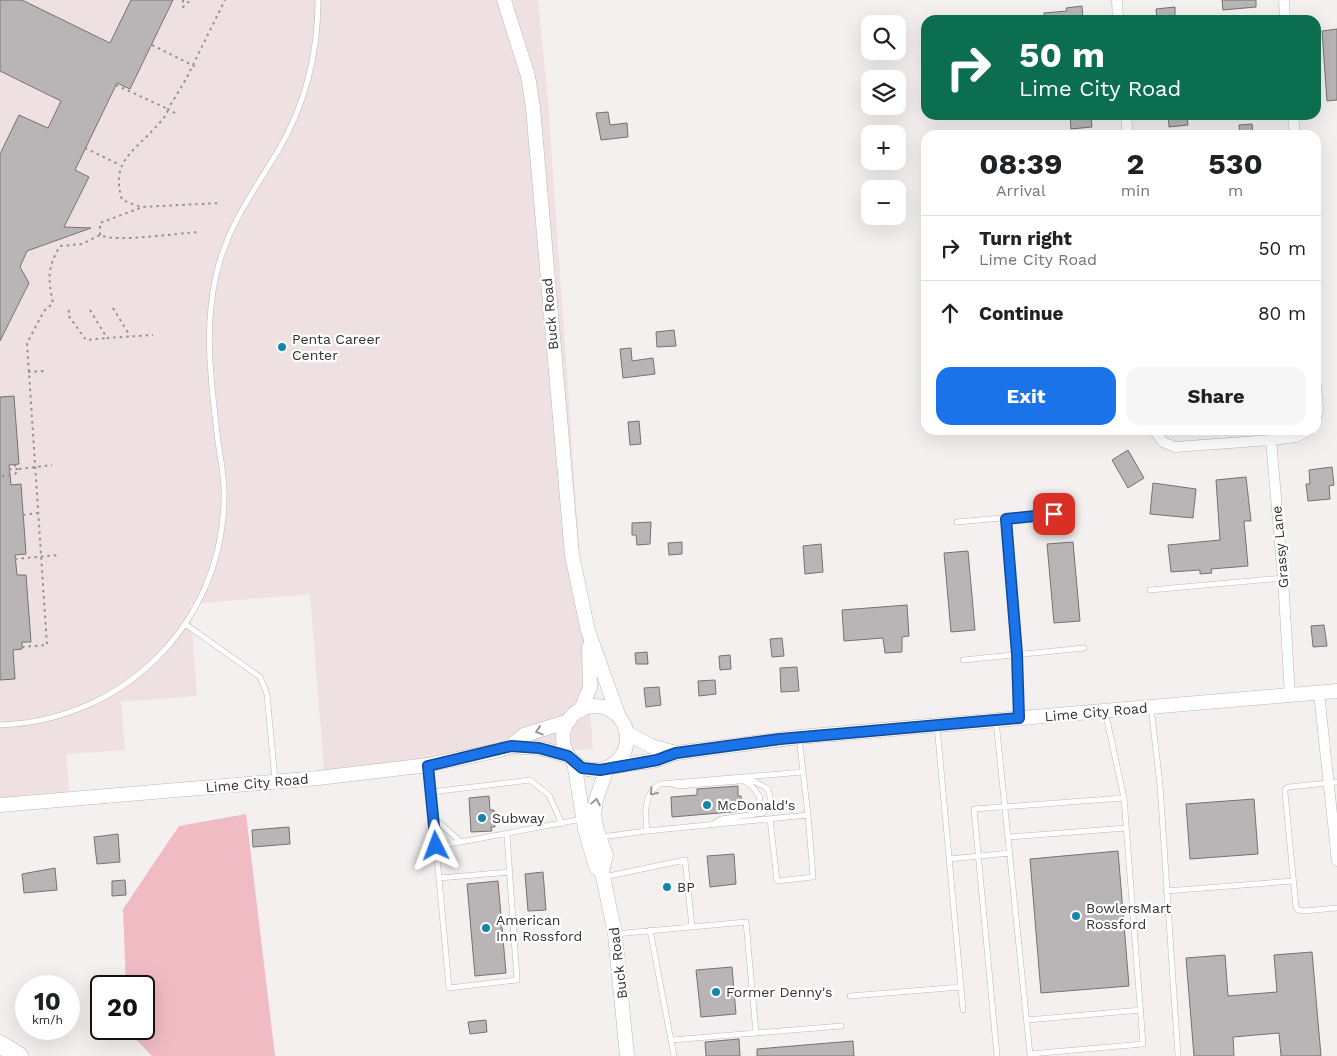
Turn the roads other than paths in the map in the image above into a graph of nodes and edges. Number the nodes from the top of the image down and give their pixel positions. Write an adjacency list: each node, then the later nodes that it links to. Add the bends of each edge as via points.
1 (318, 0): 15 (lane, via 316,42 301,102 278,150 240,210 215,277 208,339 224,512 212,570)
2 (504, 0): 16 (street, Buck Road, via 528,76 533,108 572,555)
3 (1116, 0): 5 (street)
4 (1284, 0): 6 (street)
5 (1118, 15)
6 (1285, 15)
7 (1158, 435): 9 (street, via 1175,447)
8 (1301, 435): 9 (street)
9 (1271, 440): 13 (street, Grassy Lane)
10 (1070, 512): 11 (lane)
11 (1006, 519): 12 (lane); 18 (lane)
12 (957, 522)
13 (1283, 578): 14 (lane); 22 (street, Grassy Lane)
14 (1150, 590)
15 (185, 624): 30 (lane, via 145,669 102,699 50,719); 41 (lane, via 260,677 267,694)
16 (588, 631): 24 (street, Buck Road, via 590,687); 26 (street, Buck Road)
17 (1084, 648): 18 (lane)
18 (1017, 654): 19 (lane); 27 (lane)
19 (963, 660)
20 (1337, 691): 21 (street, Lime City Road)
21 (1319, 693): 22 (street, Lime City Road); 42 (street)
22 (1290, 695): 23 (street, Lime City Road)
23 (1151, 707): 25 (street, Lime City Road); 70 (lane, via 1160,785)
24 (580, 710): 26 (street, via 600,706); 28 (street)
25 (1105, 711): 27 (street, Lime City Road); 45 (lane)
26 (620, 717): 32 (street)
27 (1019, 718): 29 (street, Lime City Road)
28 (569, 720): 34 (street, Lime City Road, one-way to 34, via 524,735); 36 (street, via 564,744)
29 (996, 720): 31 (street, Lime City Road); 47 (lane)
30 (0, 725)
31 (937, 726): 33 (street, Lime City Road); 64 (lane)
32 (627, 733): 35 (street, Lime City Road, via 651,746); 38 (street, via 623,755)
33 (799, 737): 35 (street, Lime City Road); 39 (lane)
34 (511, 746): 36 (street, Lime City Road, via 539,748); 37 (street, Lime City Road)
35 (676, 753): 38 (street, Lime City Road, via 657,760)
36 (571, 759): 38 (street, via 591,770); 51 (street, Buck Road)
37 (428, 766): 41 (street, Lime City Road); 44 (lane)
38 (609, 767): 58 (street, Buck Road, one-way to 38, via 594,815 596,800)
39 (803, 772): 43 (lane); 48 (lane)
40 (744, 781): 43 (lane, via 678,786); 49 (lane, via 760,797 757,811); 49 (lane, via 762,784 771,796 763,813)
41 (275, 782): 46 (street, Lime City Road)
42 (1334, 782): 65 (street); 69 (lane, via 1286,789)
43 (669, 783): 56 (lane, one-way to 56, via 655,787 646,801)
44 (431, 792): 50 (lane); 53 (lane, via 530,780 549,795)
45 (1124, 798): 47 (lane); 55 (lane)
46 (0, 805)
47 (1004, 806): 59 (lane); 63 (lane, via 974,809)
48 (808, 814): 52 (lane); 52 (lane, via 813,877 777,881)
49 (751, 815): 54 (lane, via 721,819)
50 (434, 818): 60 (lane); 61 (lane)
51 (583, 819): 53 (lane); 67 (street, Buck Road, via 596,868)
52 (770, 819): 54 (lane)
53 (562, 824): 57 (lane)
54 (713, 825): 56 (lane)
55 (1126, 828): 59 (lane); 78 (lane)
56 (647, 831): 58 (lane)
57 (507, 835): 60 (lane); 66 (lane)
58 (599, 837): 67 (street, Buck Road, via 606,855)
59 (1008, 837): 62 (lane)
60 (461, 842): 61 (lane)
61 (436, 846): 68 (lane)
62 (1010, 853): 63 (lane); 79 (lane)
63 (978, 856): 64 (lane); 87 (lane)
64 (949, 859): 75 (lane)
65 (1337, 861)
66 (510, 872): 68 (lane); 68 (lane, via 517,980 449,988)
67 (602, 874): 72 (lane, via 685,860); 74 (street, Buck Road)
68 (439, 878)
69 (1293, 881): 70 (lane); 71 (lane, via 1298,910)
70 (1166, 891): 88 (lane)
71 (1337, 908)
72 (692, 927): 73 (lane); 81 (lane, via 746,922)
73 (650, 930): 74 (lane); 82 (lane)
74 (615, 934): 85 (street, Buck Road)
75 (961, 987): 76 (lane); 77 (lane)
76 (850, 996)
77 (963, 1010)
78 (1140, 1010): 79 (lane); 79 (lane, via 1143,1044 1124,1046 1030,1054)
79 (1026, 1020)
80 (841, 1026): 81 (lane)
81 (756, 1033): 82 (lane)
82 (672, 1040): 86 (lane)
83 (0, 1044): 84 (highway)
84 (19, 1056)
85 (627, 1056)
86 (674, 1056)
87 (997, 1056)
88 (1178, 1056)

